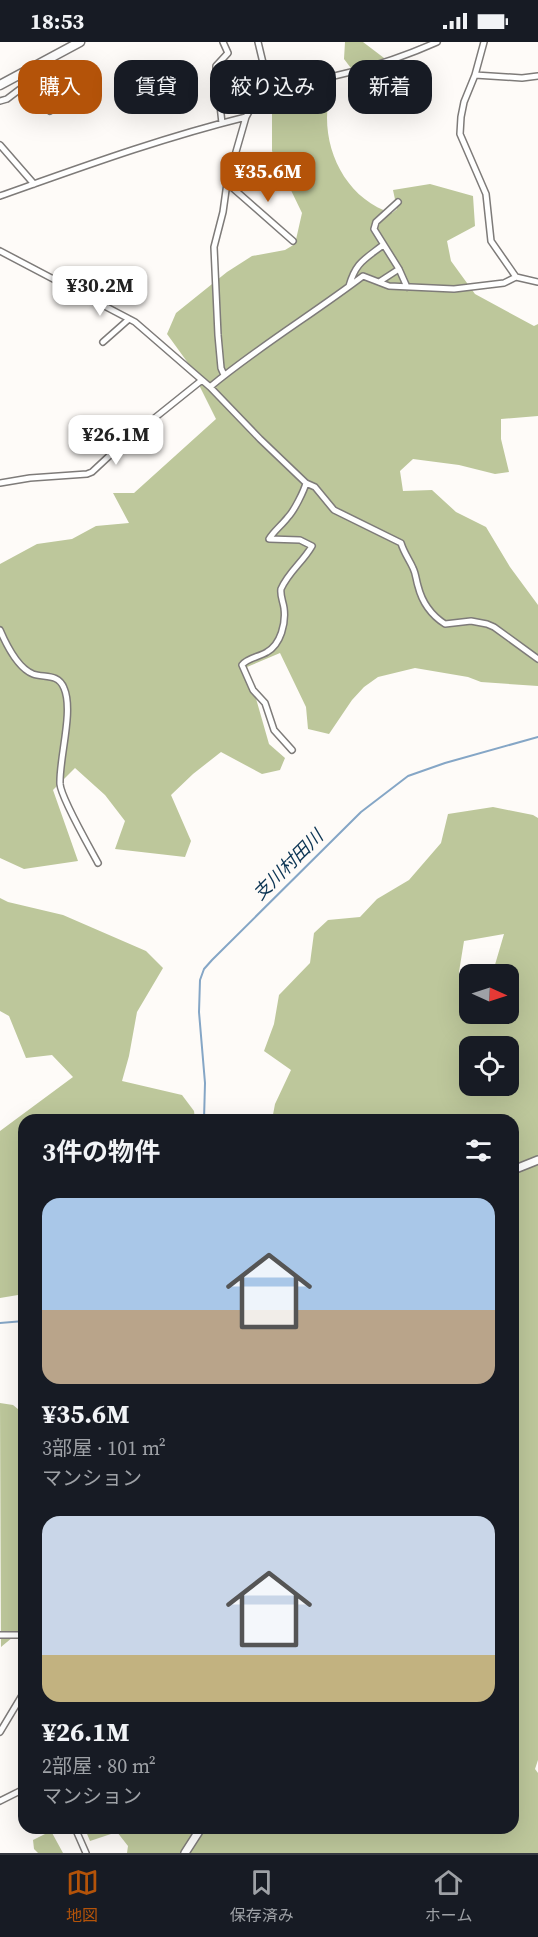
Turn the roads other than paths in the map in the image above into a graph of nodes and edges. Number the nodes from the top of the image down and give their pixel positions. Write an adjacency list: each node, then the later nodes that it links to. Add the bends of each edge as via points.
1 (80, 42): 6 (main road)
2 (223, 42): 17 (street, via 228,53 216,66)
3 (258, 42): 7 (street)
4 (437, 42): 9 (street, via 369,69)
5 (484, 42): 10 (street)
6 (46, 60)
7 (262, 60)
8 (18, 75): 12 (main road)
9 (336, 75)
10 (475, 75): 11 (street); 29 (street, via 464,102 460,134 486,194 490,241)
11 (538, 76)
12 (0, 85)
13 (18, 91): 14 (street)
14 (0, 101)
15 (248, 114): 16 (street)
16 (246, 117): 17 (street); 19 (street)
17 (222, 123): 20 (street, via 133,148)
18 (0, 145): 20 (street)
19 (227, 183): 23 (street); 36 (street, via 214,247)
20 (34, 184): 21 (street)
21 (0, 196)
22 (398, 202): 24 (street, via 376,222 374,229)
23 (293, 241)
24 (383, 245): 26 (street); 27 (street)
25 (0, 251): 34 (street)
26 (360, 263): 28 (street); 32 (street)
27 (399, 269): 30 (street); 33 (street)
28 (367, 277): 30 (street); 32 (street)
29 (516, 277): 31 (street); 33 (street, via 504,283 454,289)
30 (379, 282): 33 (street)
31 (538, 282)
32 (349, 287): 36 (street)
33 (407, 288)
34 (129, 319): 35 (street); 37 (street)
35 (102, 342)
36 (224, 375): 38 (street)
37 (202, 380): 38 (street); 39 (street, via 87,474)
38 (210, 387): 40 (street)
39 (0, 483)
40 (306, 483): 42 (street, via 315,487 334,510 401,543 434,617 445,624 479,621 494,627); 43 (street, via 291,514 269,539 300,540 312,546 281,589 284,623 278,640 270,651 242,665 253,690 265,703 274,730)
41 (0, 630): 44 (street, via 21,664 32,674 53,677 64,688 67,699 60,786)
42 (538, 659)
43 (292, 750)
44 (98, 863)
45 (538, 1160): 46 (street)
46 (519, 1168)
47 (0, 1635): 48 (street)
48 (18, 1635)
49 (18, 1702): 50 (street)
50 (0, 1732)
51 (18, 1792): 52 (street)
52 (0, 1801)
53 (78, 1834): 55 (street)
54 (197, 1834): 56 (street)
55 (86, 1853)
56 (185, 1853)

